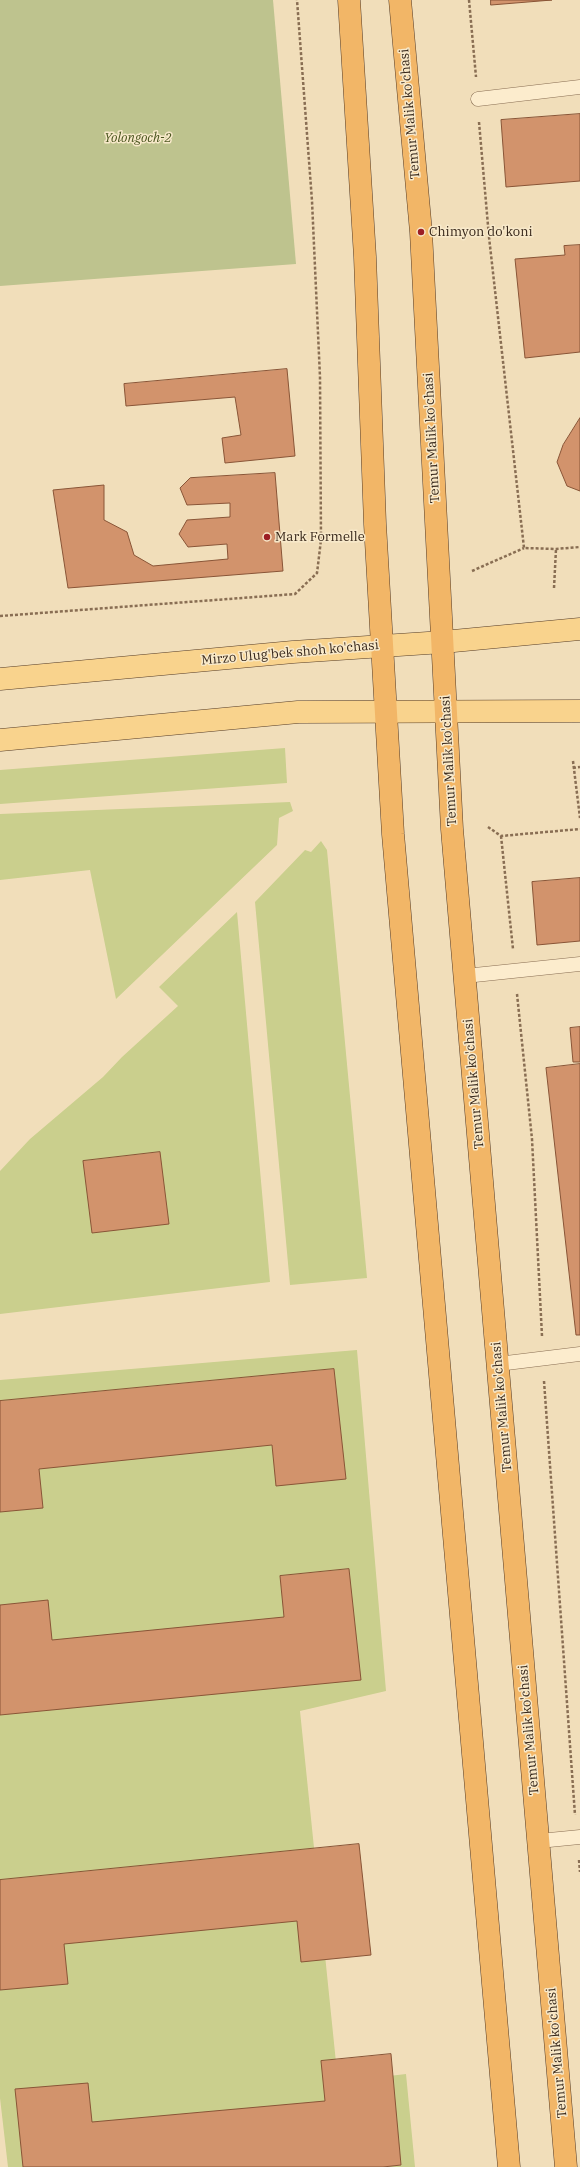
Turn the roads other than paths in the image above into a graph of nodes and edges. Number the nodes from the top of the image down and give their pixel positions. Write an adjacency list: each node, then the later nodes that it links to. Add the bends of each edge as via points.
1 (349, 0): 7 (highway)
2 (400, 0): 6 (highway, Temur Malik ko'chasi, via 421,232)
3 (580, 87): 4 (lane)
4 (478, 99)
5 (580, 629): 6 (main road, Mirzo Ulug'bek shoh ko'chasi)
6 (443, 642): 7 (main road, Mirzo Ulug'bek shoh ko'chasi); 10 (highway, Temur Malik ko'chasi)
7 (382, 646): 8 (main road, Mirzo Ulug'bek shoh ko'chasi); 9 (highway)
8 (0, 679)
9 (386, 711): 10 (main road); 12 (main road, via 298,712); 19 (highway, via 398,889)
10 (446, 711): 11 (main road); 14 (highway, Temur Malik ko'chasi, via 452,829)
11 (580, 711)
12 (0, 740)
13 (580, 964): 14 (lane)
14 (465, 976): 16 (highway, Temur Malik ko'chasi)
15 (580, 1354): 16 (lane)
16 (498, 1364): 18 (highway, Temur Malik ko'chasi)
17 (580, 1837): 18 (lane)
18 (539, 1842): 20 (highway, Temur Malik ko'chasi)
19 (509, 2167)
20 (566, 2167)

